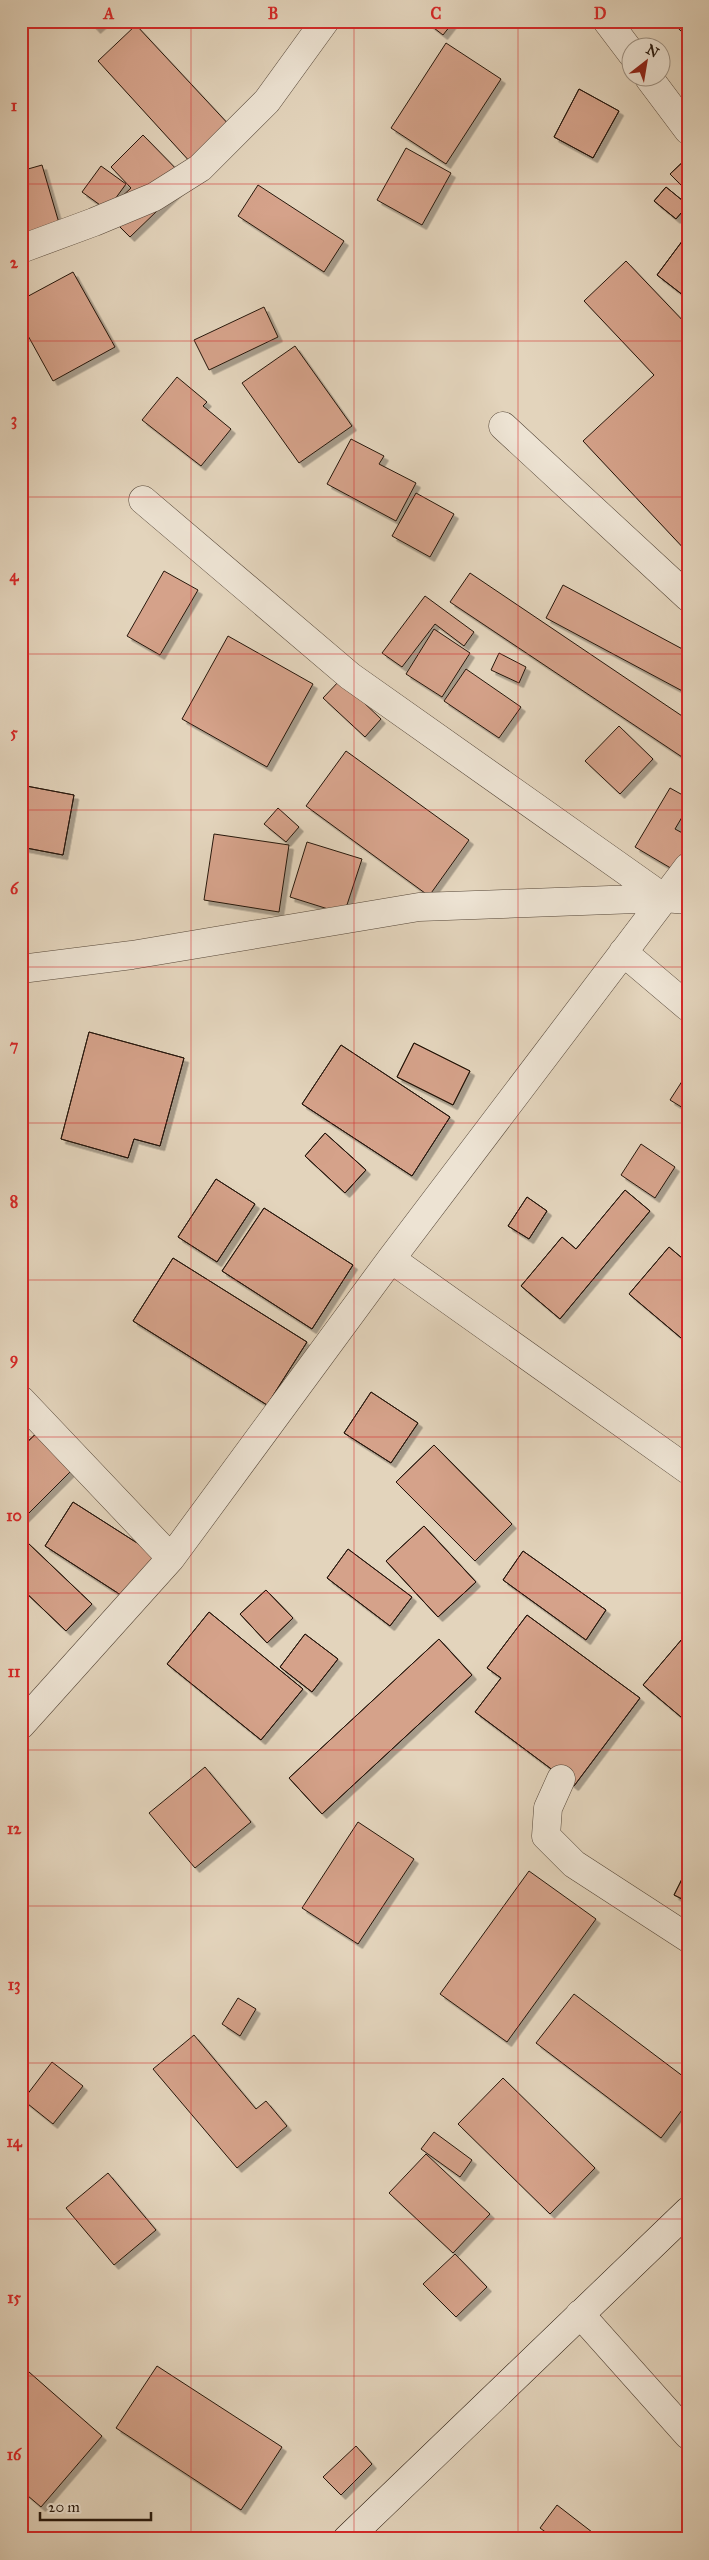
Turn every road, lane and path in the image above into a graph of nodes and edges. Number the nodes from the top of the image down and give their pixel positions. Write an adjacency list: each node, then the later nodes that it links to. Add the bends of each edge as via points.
1 (325, 21): 6 (street, via 267,101 200,168 154,197)
2 (607, 21): 3 (street)
3 (622, 41)
4 (656, 88): 5 (street)
5 (688, 130)
6 (21, 249)
7 (503, 426): 9 (street)
8 (143, 500): 11 (street, via 350,676)
9 (688, 597)
10 (688, 867): 11 (street)
11 (676, 899): 12 (street); 13 (street, via 419,907 132,955)
12 (624, 952): 14 (street); 15 (street)
13 (21, 969)
14 (688, 1007)
15 (391, 1259): 17 (street); 18 (street)
16 (21, 1400): 18 (street)
17 (688, 1470)
18 (171, 1558): 19 (street)
19 (21, 1725)
20 (560, 1779): 21 (street, via 548,1808 546,1836 574,1864)
21 (688, 1938)
22 (688, 2211): 23 (street)
23 (580, 2314): 24 (street); 25 (street)
24 (688, 2435)
25 (347, 2539)

